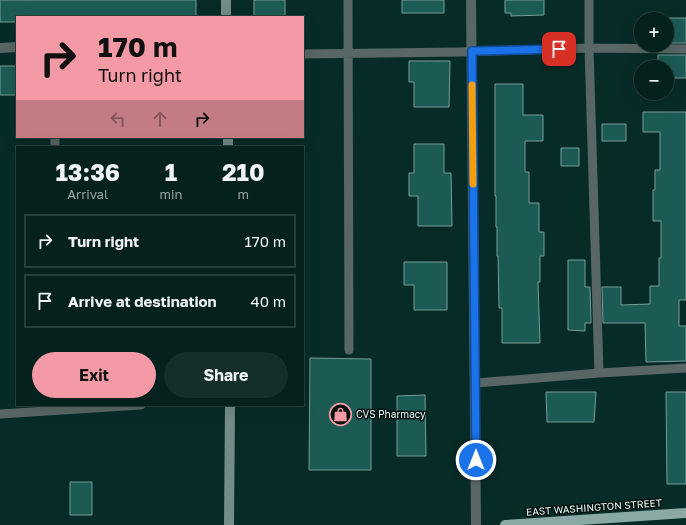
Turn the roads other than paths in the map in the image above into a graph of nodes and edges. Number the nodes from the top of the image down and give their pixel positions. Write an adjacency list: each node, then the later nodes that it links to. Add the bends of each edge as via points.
1 (226, 0): 5 (main road)
2 (348, 0): 11 (lane)
3 (472, 0): 10 (street)
4 (590, 0): 8 (lane)
5 (226, 16)
6 (16, 47): 7 (street)
7 (0, 48)
8 (589, 48): 9 (lane); 10 (lane); 15 (lane)
9 (686, 48)
10 (472, 51): 11 (lane); 16 (street)
11 (348, 53): 12 (lane); 13 (lane)
12 (304, 54)
13 (349, 350)
14 (686, 368): 15 (lane)
15 (599, 373): 16 (lane)
16 (476, 383): 23 (street)
17 (114, 406): 19 (lane)
18 (230, 406): 22 (main road)
19 (60, 408): 20 (lane)
20 (0, 414)
21 (686, 514): 24 (main road, EAST WASHINGTON STREET)
22 (229, 525)
23 (476, 525)
24 (504, 525)

